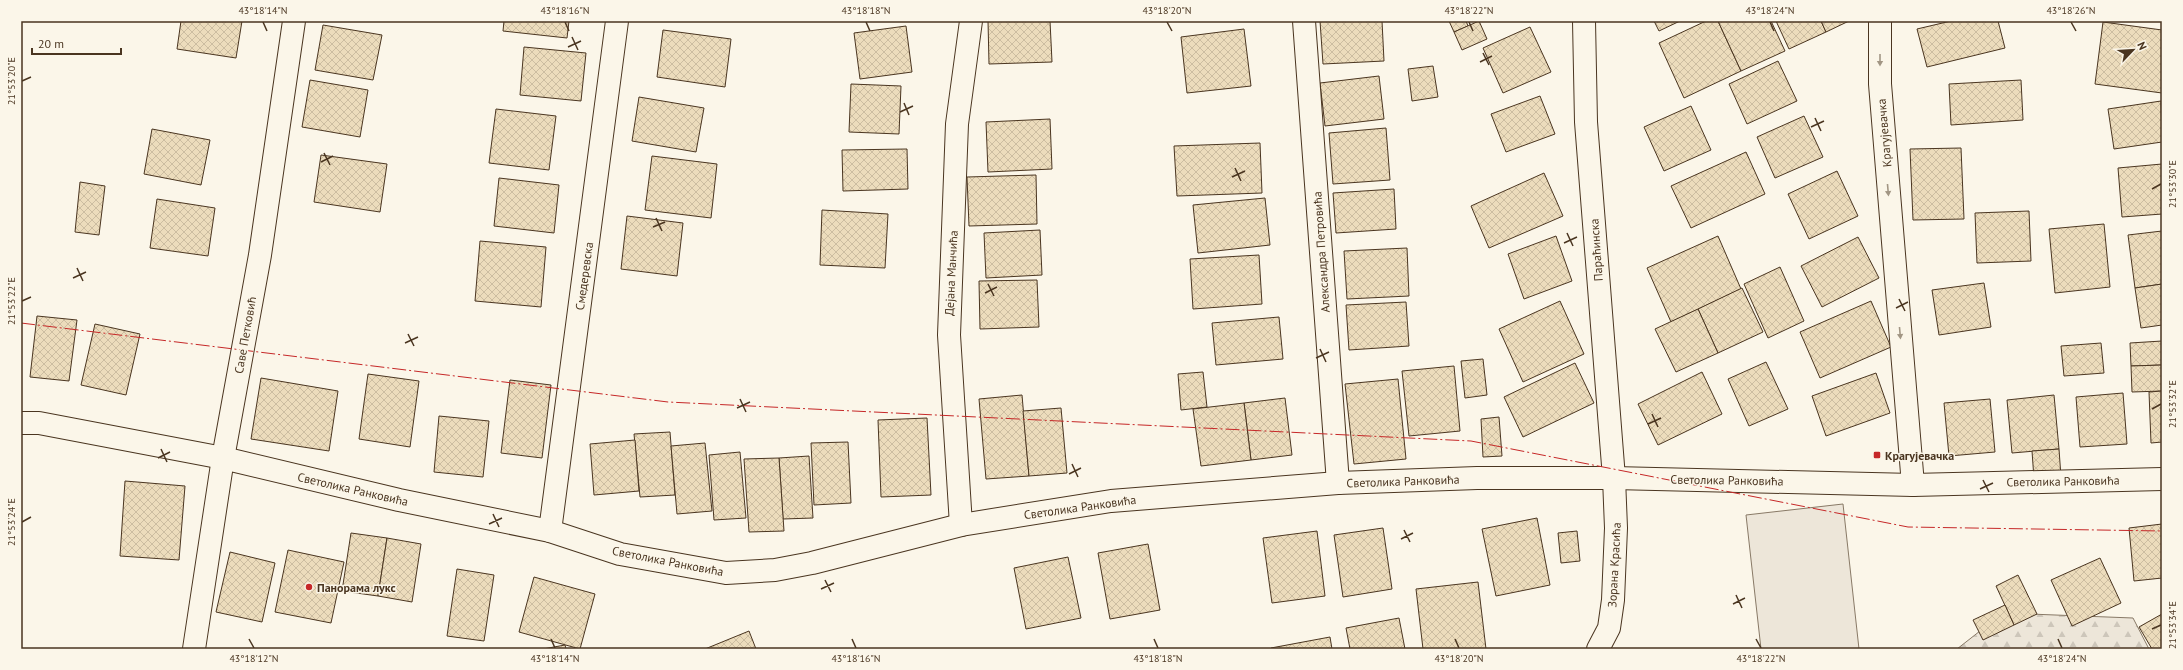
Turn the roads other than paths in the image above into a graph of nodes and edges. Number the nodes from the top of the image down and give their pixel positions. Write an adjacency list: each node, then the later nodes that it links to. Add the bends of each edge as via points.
1 (294, 21): 8 (street, Саве Петковић, via 260,255)
2 (617, 21): 14 (street, Смедеревска)
3 (972, 21): 13 (street, Дејана Манчића, via 957,124 949,336)
4 (1304, 21): 11 (street, Александра Петровића)
5 (1584, 21): 9 (street, Параћинска, via 1586,122)
6 (1880, 21): 12 (street, Крагујевачка, one-way to 12, via 1880,84)
7 (21, 423): 8 (street, Светолика Ранковића, via 39,423)
8 (223, 458): 14 (street, Светолика Ранковића, via 399,500); 15 (street, Саве Петковић)
9 (1614, 478): 11 (street, Светолика Ранковића); 12 (street, Светолика Ранковића); 16 (street, Зорана Красића, via 1616,528 1613,600 1609,628)
10 (2162, 479): 12 (street, Светолика Ранковића)
11 (1338, 482): 13 (street, Светолика Ранковића, via 1111,501)
12 (1913, 485)
13 (961, 525): 14 (street, Светолика Ранковића, via 812,563 775,570 726,573 620,554)
14 (550, 531)
15 (194, 649)
16 (1598, 649)

